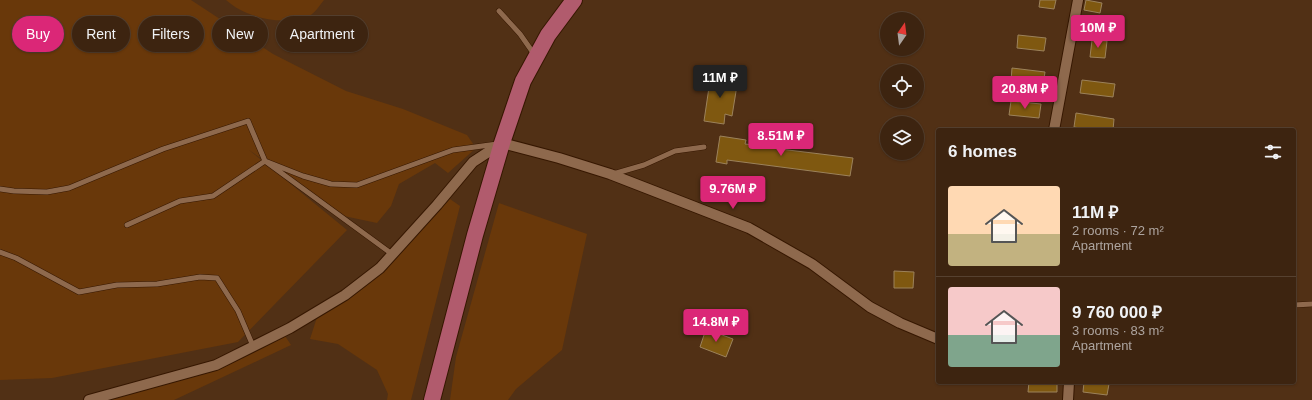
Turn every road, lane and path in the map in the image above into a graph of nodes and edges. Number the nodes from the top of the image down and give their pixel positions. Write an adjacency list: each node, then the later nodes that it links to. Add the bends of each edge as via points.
1 (574, 0): 4 (main road, via 548,35)
2 (1078, 0): 5 (street)
3 (499, 11): 4 (lane)
4 (536, 57): 6 (main road, via 523,81)
5 (1054, 128)
6 (502, 143): 8 (lane, via 453,150 357,185 331,184); 9 (street); 13 (street, via 473,162); 20 (main road)
7 (704, 147): 9 (lane, via 675,151 644,165)
8 (265, 161): 10 (lane, via 248,121 163,149 69,188 46,192); 11 (lane, via 213,196 180,201); 13 (lane)
9 (610, 174): 16 (street, via 749,228 812,264 870,307)
10 (0, 189)
11 (127, 226)
12 (0, 252): 17 (lane, via 79,292 117,285 157,284 200,277 217,278 238,311)
13 (392, 254): 17 (street, via 380,268 346,295 290,328)
14 (1312, 304): 15 (lane)
15 (1296, 305)
16 (936, 338)
17 (253, 346): 19 (street, via 216,365)
18 (1069, 384): 21 (street)
19 (89, 400)
20 (432, 400)
21 (1068, 400)

